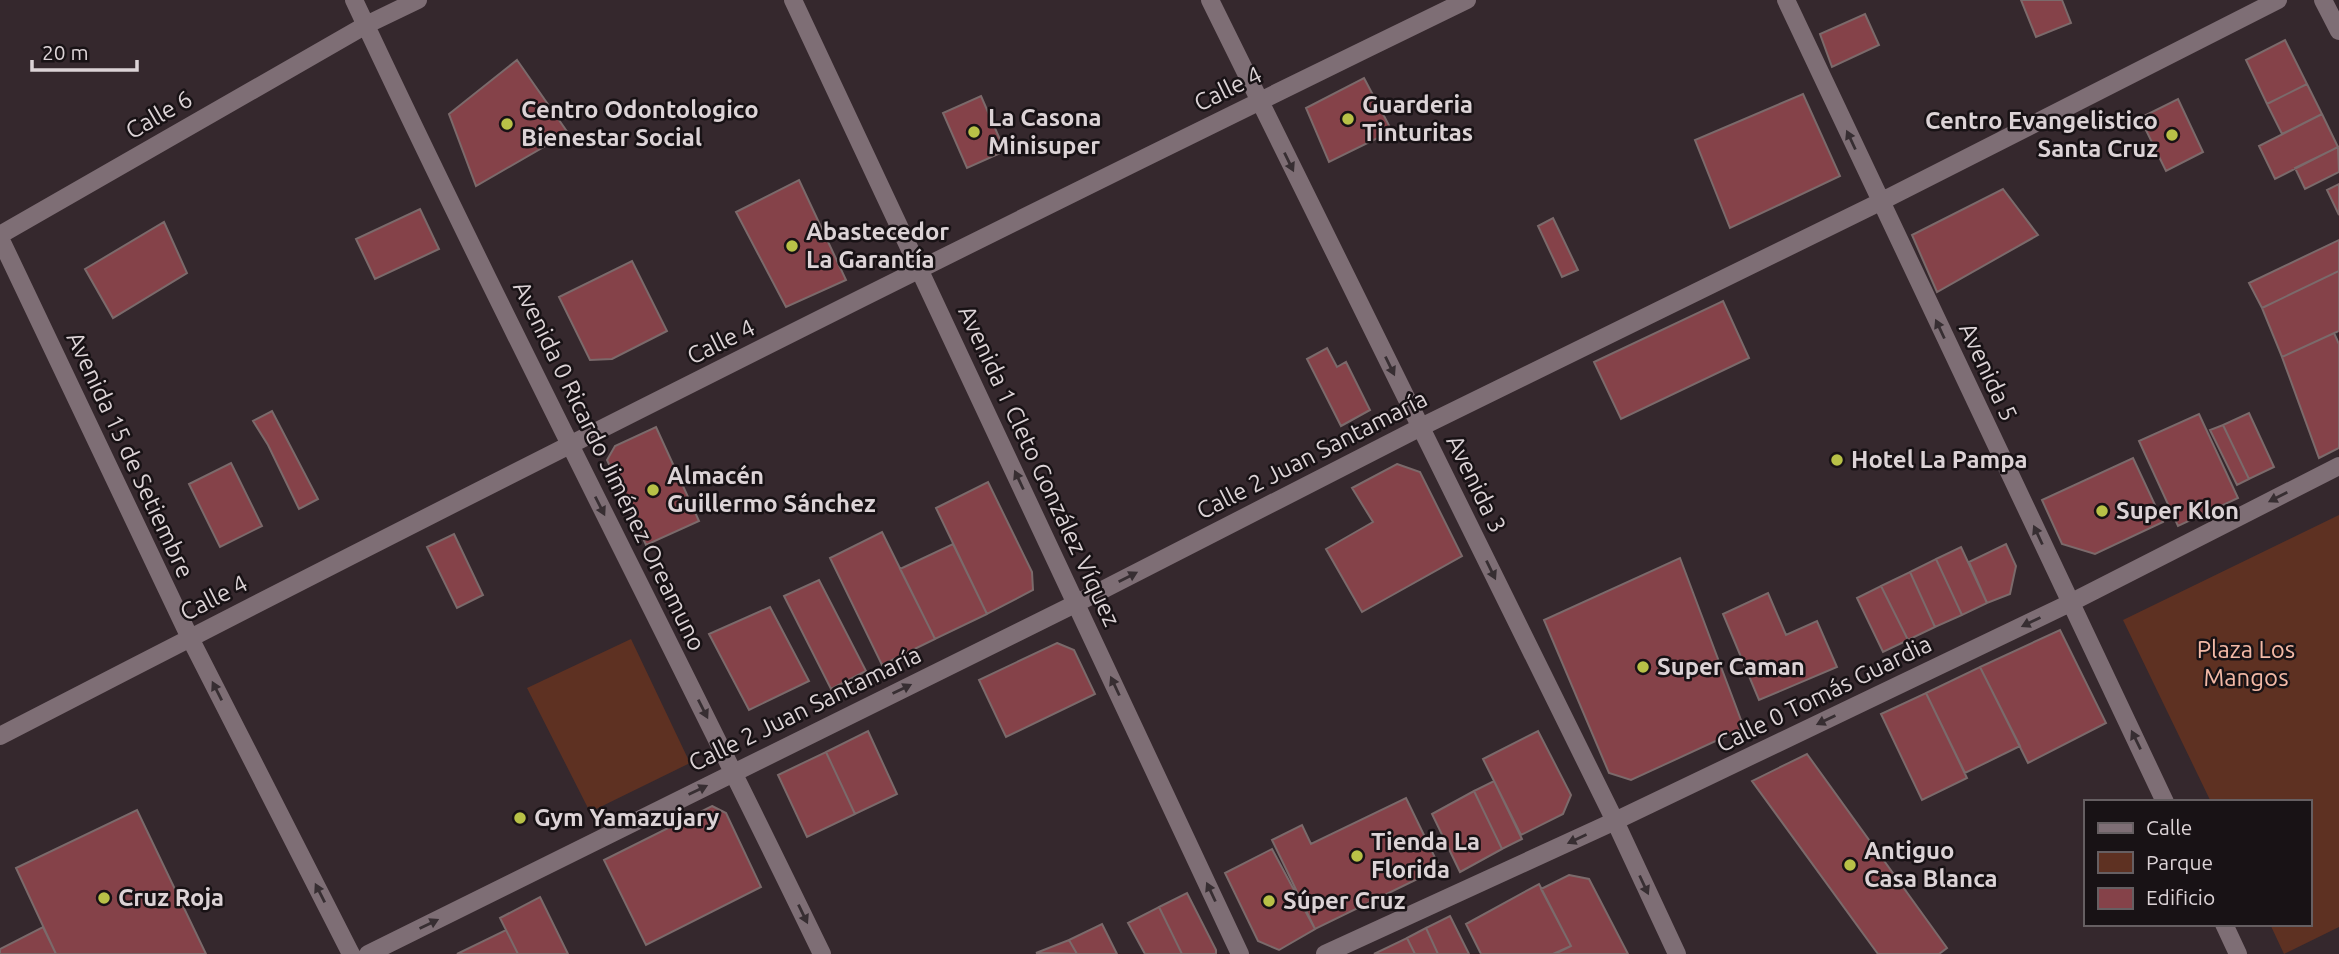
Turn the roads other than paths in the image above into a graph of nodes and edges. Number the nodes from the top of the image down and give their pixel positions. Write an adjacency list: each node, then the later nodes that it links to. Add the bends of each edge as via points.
1 (354, 0): 9 (street, Avenida 0 Ricardo Jiménez Oreamuno)
2 (418, 0): 9 (street, Calle 6)
3 (793, 0): 14 (street, Avenida 1 Cleto González Víquez)
4 (1210, 0): 11 (street, Avenida 3)
5 (1467, 0): 11 (street, Calle 4)
6 (1786, 0): 12 (street, Avenida 5, one-way to 6)
7 (2278, 0): 12 (street, Calle 2 Juan Santamaría)
8 (2323, 0): 10 (street)
9 (366, 25): 13 (street, Calle 6); 16 (street, Avenida 0 Ricardo Jiménez Oreamuno)
10 (2339, 31)
11 (1259, 101): 14 (street, Calle 4); 15 (street, Avenida 3, one-way to 15)
12 (1880, 202): 15 (street, Calle 2 Juan Santamaría); 19 (street, Avenida 5, one-way to 12)
13 (0, 237): 20 (street, Avenida 15 de Setiembre)
14 (920, 271): 16 (street, Calle 4); 18 (street, Avenida 1 Cleto González Víquez, one-way to 14)
15 (1421, 427): 18 (street, Calle 2 Juan Santamaría, one-way to 15); 24 (street, Avenida 3, one-way to 24)
16 (570, 445): 20 (street, Calle 4); 22 (street, Avenida 0 Ricardo Jiménez Oreamuno, one-way to 22)
17 (2339, 466): 19 (street, Calle 0 Tomás Guardia, one-way to 19)
18 (1077, 603): 22 (street, Calle 2 Juan Santamaría, one-way to 18); 29 (street, Avenida 1 Cleto González Víquez, one-way to 18)
19 (2070, 603): 23 (street, Avenida 5, one-way to 19); 24 (street, Calle 0 Tomás Guardia, one-way to 24)
20 (190, 638): 21 (street, Calle 4); 26 (street, Avenida 15 de Setiembre, one-way to 20)
21 (0, 736)
22 (734, 772): 27 (street, Calle 2 Juan Santamaría, one-way to 22); 28 (street, Avenida 0 Ricardo Jiménez Oreamuno, one-way to 28)
23 (2164, 800)
24 (1615, 821): 30 (street, Calle 0 Tomás Guardia, one-way to 30); 31 (street, Avenida 3, one-way to 31)
25 (2225, 926): 32 (street)
26 (351, 954)
27 (368, 954)
28 (822, 954)
29 (1240, 954)
30 (1325, 954)
31 (1677, 954)
32 (2238, 954)

